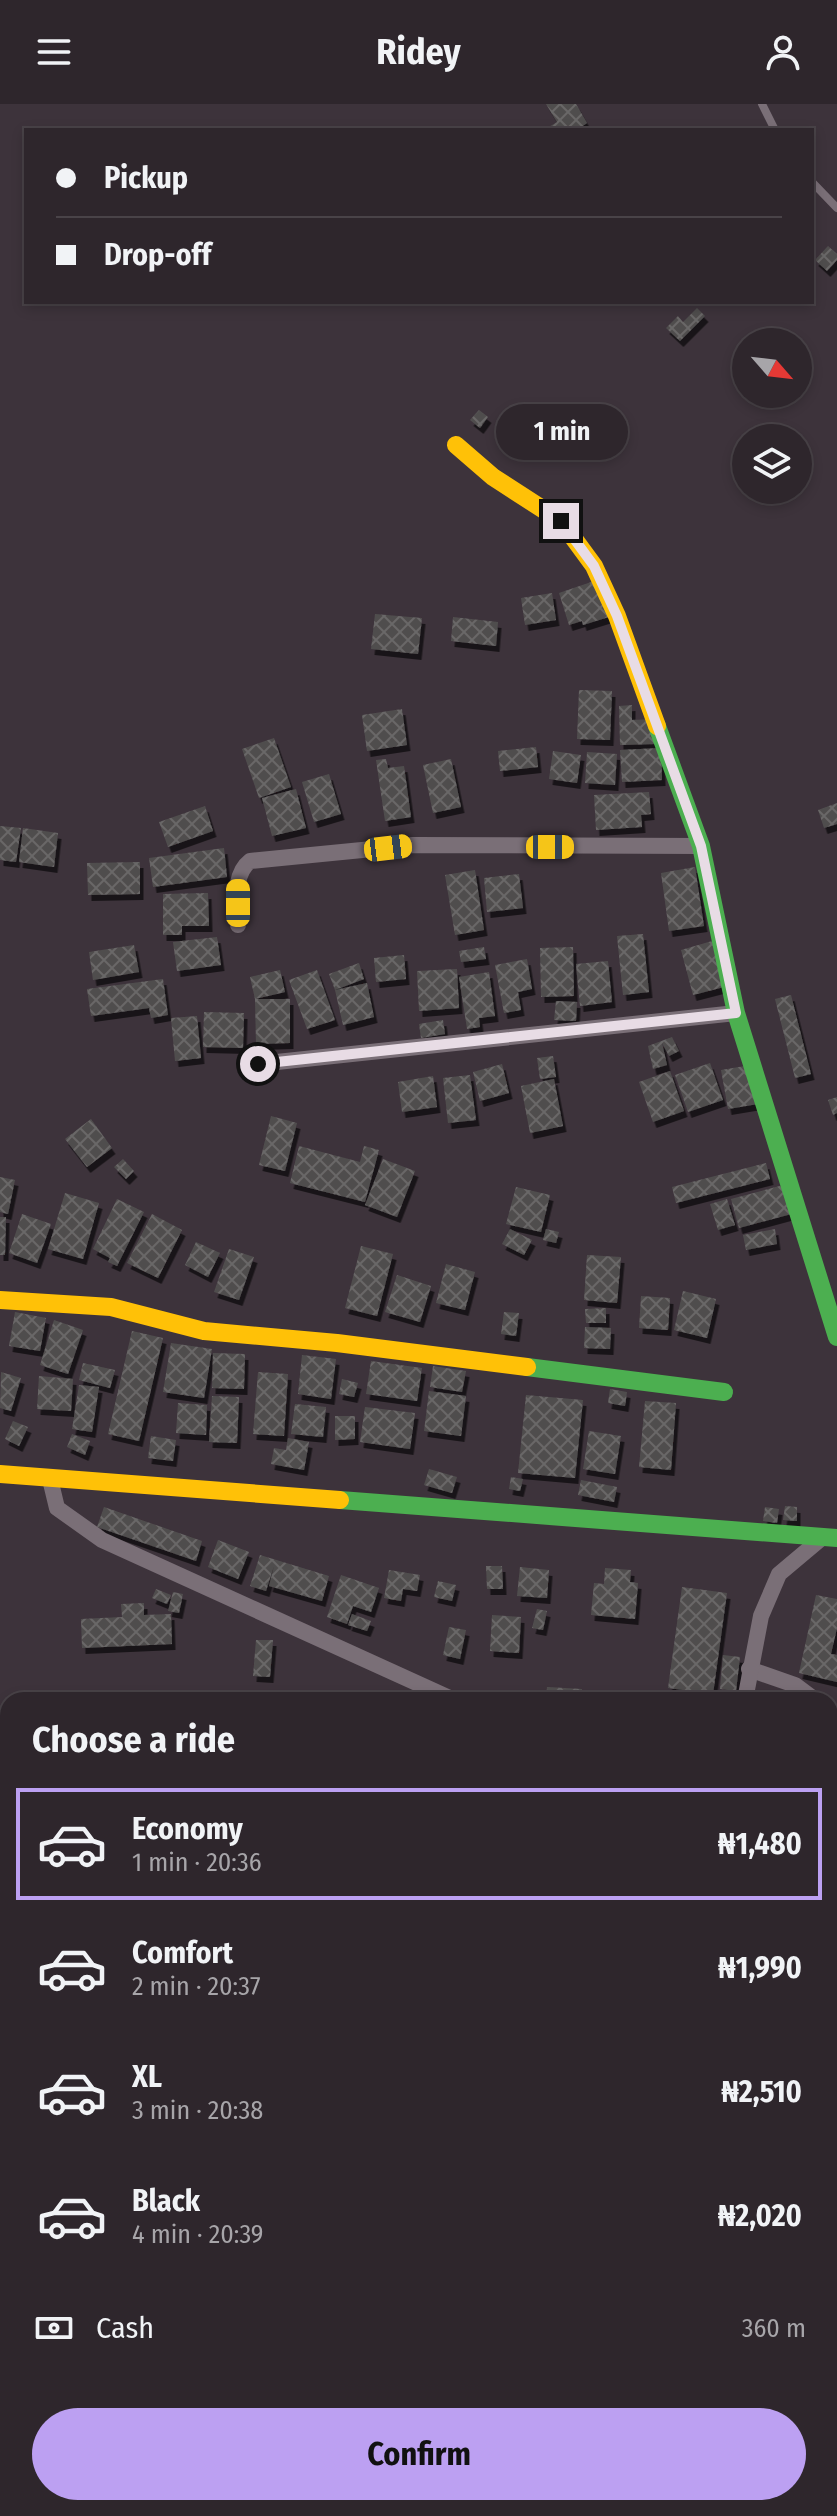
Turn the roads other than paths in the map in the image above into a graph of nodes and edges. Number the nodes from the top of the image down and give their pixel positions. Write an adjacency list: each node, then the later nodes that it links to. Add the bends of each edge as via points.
1 (762, 104): 2 (lane)
2 (774, 128)
3 (814, 184): 4 (lane)
4 (837, 208)
5 (456, 445): 6 (street, via 493,477 561,521 594,566)
6 (701, 846): 7 (street, via 413,845 250,861 238,882); 8 (street)
7 (238, 925)
8 (736, 1013): 9 (street); 11 (street)
9 (258, 1064)
10 (0, 1300): 12 (street, via 111,1307 204,1331)
11 (837, 1337)
12 (724, 1392)
13 (0, 1474): 14 (street)
14 (50, 1479): 15 (street); 17 (street, via 57,1508 102,1540)
15 (833, 1536): 16 (street, via 779,1574 761,1616)
16 (749, 1669): 18 (street); 19 (street)
17 (436, 1692)
18 (746, 1692)
19 (804, 1692)

